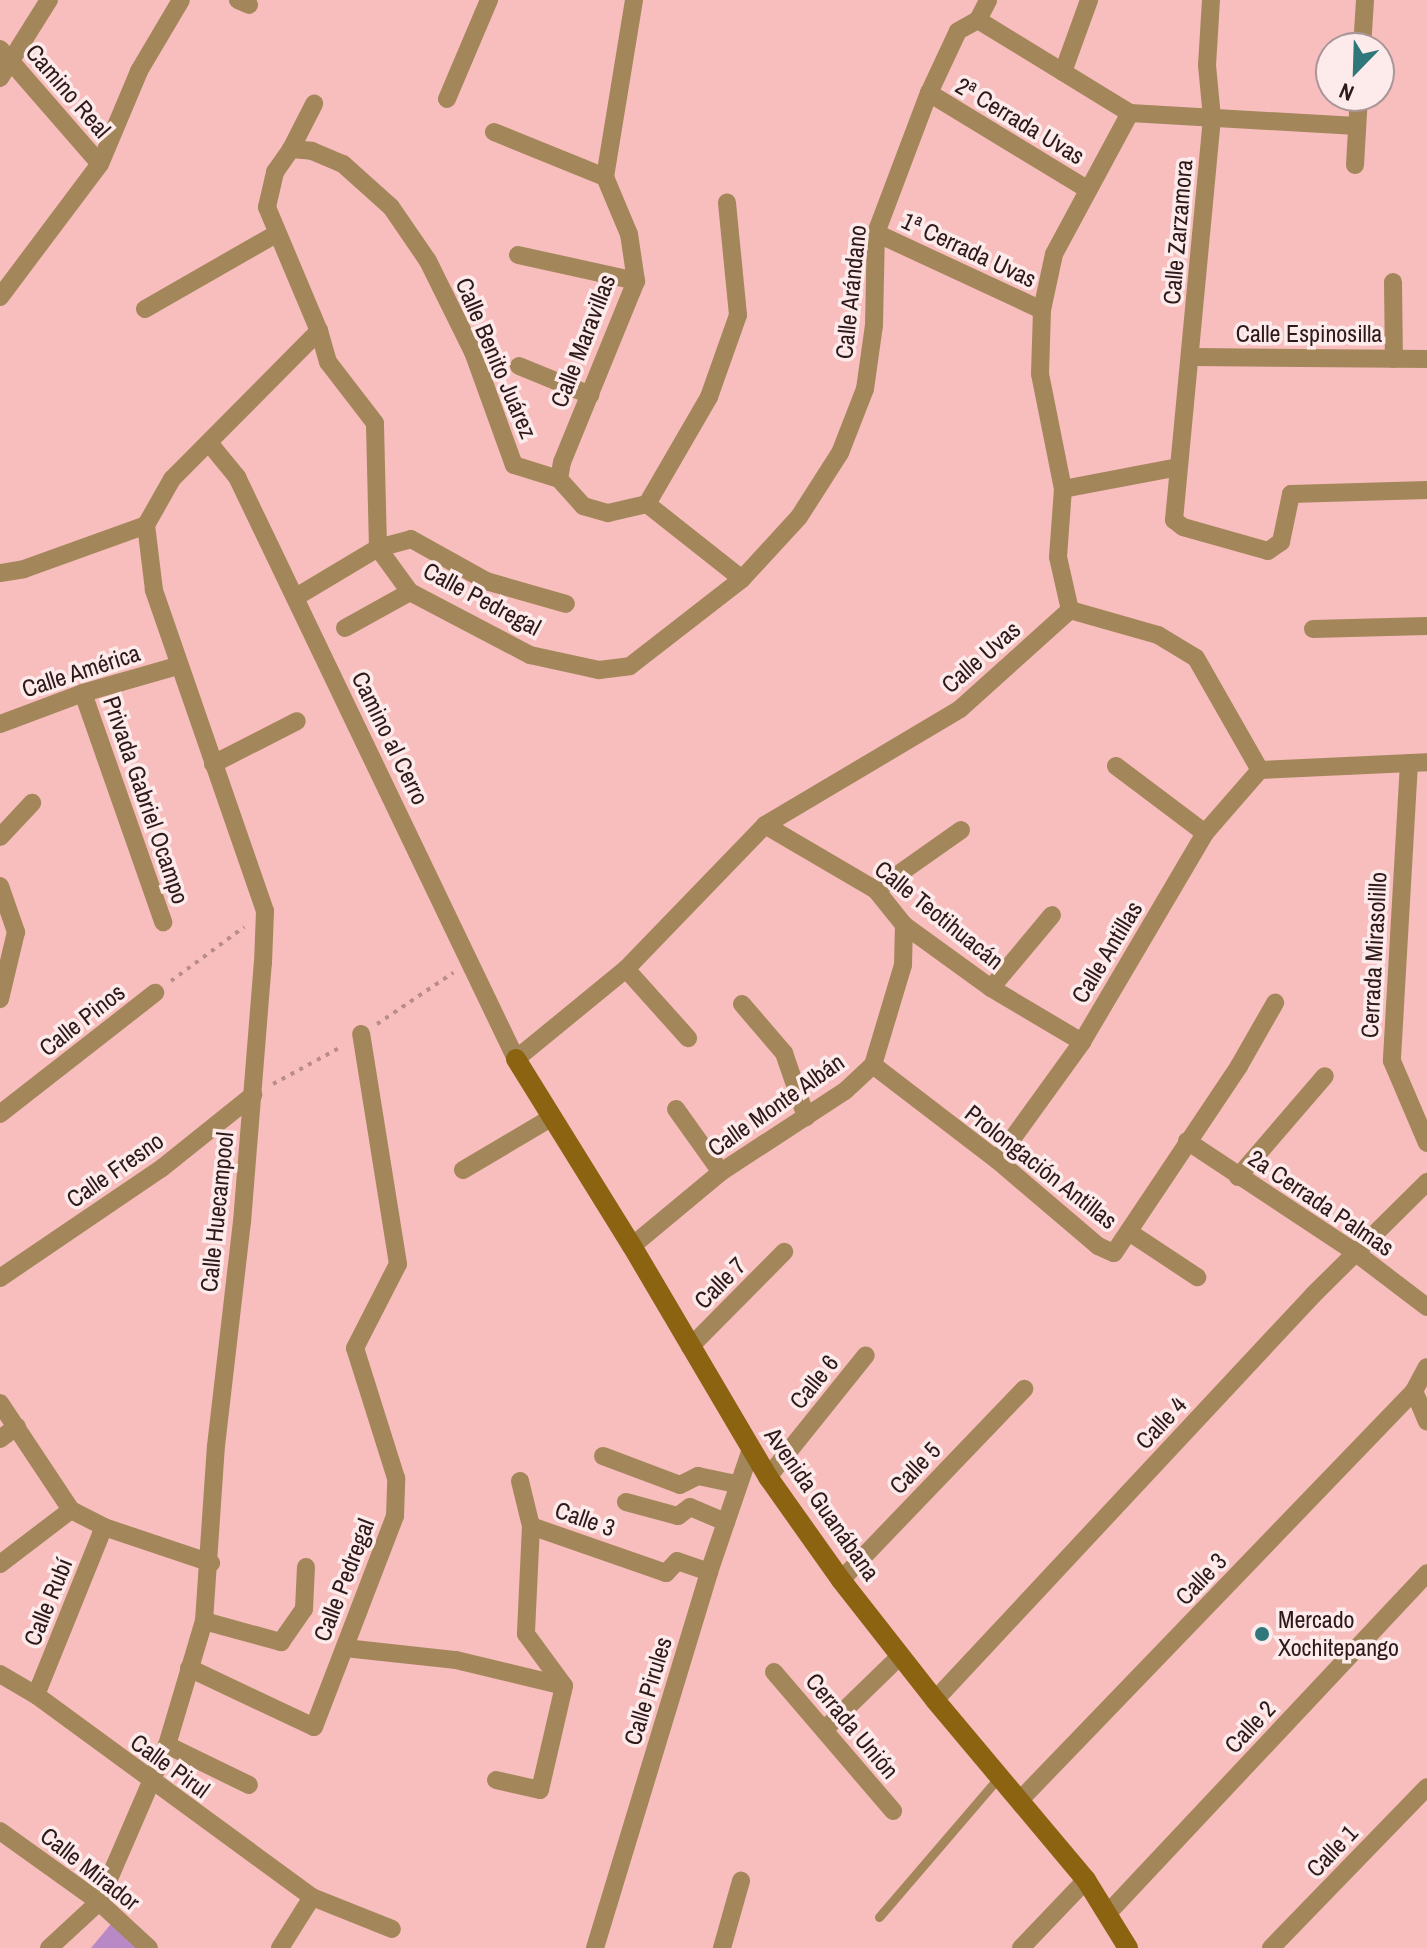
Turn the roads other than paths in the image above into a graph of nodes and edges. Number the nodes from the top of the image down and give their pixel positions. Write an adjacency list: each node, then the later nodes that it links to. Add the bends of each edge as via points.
1 (49, 0): 11 (street)
2 (181, 0): 23 (street, via 139,71)
3 (489, 0): 15 (street)
4 (634, 0): 25 (street)
5 (988, 0): 9 (street, Calle Arándano)
6 (1089, 0): 12 (street)
7 (1211, 0): 19 (street, Calle Zarzamora, via 1207,65)
8 (1365, 0): 10 (street)
9 (978, 20): 12 (street); 14 (street, Calle Arándano, via 958,31)
10 (1363, 32)
11 (7, 55): 13 (street); 23 (street, Camino Real)
12 (1063, 72): 18 (street)
13 (0, 78)
14 (929, 93): 26 (street, 2ª Cerrada Uvas); 28 (street, Calle Arándano)
15 (447, 99)
16 (314, 104): 22 (street)
17 (1358, 112): 20 (street)
18 (1130, 113): 19 (street); 26 (street)
19 (1212, 118): 20 (street); 37 (street, Calle Zarzamora)
20 (1357, 126): 24 (street)
21 (494, 132): 25 (street)
22 (291, 149): 29 (street, via 275,172 267,207); 44 (street, Calle Benito Juárez, via 343,164 391,207 428,261 473,352 514,465)
23 (100, 164): 33 (street)
24 (1355, 165)
25 (605, 177): 31 (street, Calle Maravillas, via 629,234)
26 (1087, 189): 35 (street, via 1054,254)
27 (727, 203): 47 (street, via 738,315 709,397)
28 (876, 233): 35 (street, 1ª Cerrada Uvas); 51 (street, Calle Arándano, via 874,325 865,389 840,453 799,517)
29 (276, 234): 34 (street); 36 (street)
30 (518, 255): 31 (street)
31 (636, 281): 41 (street, Calle Maravillas)
32 (1393, 282): 38 (street)
33 (0, 297)
34 (145, 309)
35 (1042, 310): 45 (street, via 1040,374)
36 (319, 331): 42 (street); 49 (street, via 328,362 375,423)
37 (1192, 357): 38 (street, Calle Espinosilla); 43 (street, Calle Zarzamora)
38 (1394, 359): 39 (street, Calle Espinosilla)
39 (1427, 359)
40 (519, 366): 41 (street)
41 (590, 395): 44 (street, Calle Maravillas)
42 (210, 444): 48 (street, via 172,479); 53 (street, Camino al Cerro, via 237,477)
43 (1178, 467): 45 (street); 46 (street, Calle Zarzamora, via 1174,520 1268,551 1281,542 1291,494)
44 (559, 479): 47 (street, via 583,506 608,513)
45 (1063, 489): 55 (street, via 1058,557)
46 (1427, 490)
47 (647, 504): 51 (street)
48 (146, 525): 50 (street); 59 (street, Calle Huecampool, via 154,590)
49 (378, 548): 52 (street, Calle Pedregal); 53 (street); 54 (street, via 411,539 486,581)
50 (0, 573)
51 (742, 579): 52 (street, Calle Pedregal, via 630,666 599,670 530,655)
52 (410, 592): 57 (street)
53 (296, 597): 86 (street, Camino al Cerro)
54 (566, 604)
55 (1070, 610): 66 (street, via 1158,635 1196,658); 68 (street, Calle Uvas, via 960,709)
56 (1427, 626): 58 (street)
57 (345, 628)
58 (1313, 629)
59 (177, 666): 60 (street, Calle América); 64 (street, Calle Huecampool)
60 (83, 693): 62 (street, Calle América); 75 (street, Privada Gabriel Ocampo)
61 (297, 721): 64 (street)
62 (0, 724)
63 (1418, 762): 66 (street); 95 (street, Cerrada Mirasolillo, via 1392,1061)
64 (213, 764): 89 (street, Calle Huecampool, via 265,911)
65 (1116, 766): 70 (street)
66 (1260, 770): 70 (street, Calle Antillas)
67 (32, 803): 71 (street)
68 (765, 825): 73 (street, Calle Teotihuacán); 77 (street, Calle Uvas)
69 (961, 830): 73 (street)
70 (1205, 833): 85 (street, Calle Antillas)
71 (0, 837)
72 (0, 886): 80 (street, via 16,932)
73 (876, 890): 76 (street, Calle Teotihuacán)
74 (1052, 915): 78 (street)
75 (163, 922)
76 (904, 925): 78 (street, Calle Teotihuacán); 87 (street, Calle Monte Albán, via 903,965)
77 (626, 969): 84 (street); 86 (street, Calle Uvas)
78 (991, 988): 85 (street, Calle Teotihuacán)
79 (155, 993): 91 (street, Calle Pinos)
80 (0, 999)
81 (1275, 1003): 94 (street, Prolongación Antillas)
82 (742, 1004): 92 (street, via 784,1053)
83 (361, 1034): 134 (street, Calle Pedregal, via 398,1264 355,1348 396,1478 395,1516)
84 (688, 1038)
85 (1082, 1042): 96 (street, Calle Antillas)
86 (516, 1059): 93 (street, Avenida Guanábana)
87 (873, 1065): 92 (street, Calle Monte Albán); 96 (street, Prolongación Antillas)
88 (1325, 1076): 99 (street)
89 (253, 1095): 106 (street, Calle Fresno, via 162,1168); 127 (street, Calle Huecampool, via 216,1446)
90 (676, 1109): 98 (street)
91 (0, 1114)
92 (806, 1117): 98 (street, Calle Monte Albán)
93 (551, 1118): 97 (street); 102 (street, Avenida Guanábana)
94 (1187, 1141): 99 (street, 2a Cerrada Palmas); 101 (street, Prolongación Antillas)
95 (1427, 1143)
96 (997, 1160): 101 (street, Prolongación Antillas, via 1098,1246 1114,1253)
97 (463, 1170)
98 (721, 1172): 102 (street, Calle Monte Albán)
99 (1238, 1177): 104 (street, 2a Cerrada Palmas)
100 (1427, 1182): 104 (street, Calle 4)
101 (1129, 1232): 105 (street)
102 (632, 1246): 108 (street, Avenida Guanábana)
103 (784, 1252): 108 (street, Calle 7)
104 (1356, 1253): 107 (street, 2a Cerrada Palmas); 141 (street, Calle 4)
105 (1197, 1277)
106 (0, 1278)
107 (1427, 1307)
108 (690, 1347): 117 (street, Avenida Guanábana)
109 (866, 1355): 119 (street, Calle 6)
110 (1427, 1367): 112 (street, Calle 3)
111 (1024, 1389): 132 (street, Calle 5)
112 (1414, 1391): 114 (street); 149 (street, Calle 3)
113 (0, 1403): 115 (street)
114 (1427, 1421)
115 (17, 1426): 116 (street); 123 (street)
116 (0, 1439)
117 (751, 1449): 119 (street, Avenida Guanábana); 121 (street, Calle Pirules)
118 (603, 1456): 121 (street, via 680,1485 698,1476)
119 (768, 1477): 132 (street, Avenida Guanábana)
120 (520, 1481): 125 (street)
121 (737, 1484): 124 (street, Calle Pirules)
122 (626, 1502): 124 (street, via 678,1516 690,1507)
123 (71, 1510): 126 (street); 128 (street)
124 (726, 1522): 130 (street, Calle Pirules)
125 (531, 1526): 130 (street, Calle 3, via 666,1573 677,1561); 139 (street, via 526,1634)
126 (104, 1527): 127 (street); 140 (street, Calle Rubí)
127 (211, 1563): 133 (street, Calle Huecampool)
128 (0, 1564)
129 (306, 1567): 133 (street, via 304,1609 281,1642)
130 (709, 1572): 162 (street, Calle Pirules)
131 (1427, 1573): 156 (street, Calle 2)
132 (841, 1580): 135 (street, Avenida Guanábana)
133 (204, 1621): 136 (street, Calle Huecampool)
134 (345, 1648): 136 (street, Calle Pedregal, via 314,1727); 139 (street, via 456,1660)
135 (901, 1655): 141 (street, Avenida Guanábana); 142 (street)
136 (189, 1668): 143 (street, Calle Huecampool)
137 (774, 1672): 142 (street, Cerrada Unión)
138 (0, 1674): 140 (street, Calle Pirul)
139 (564, 1686): 145 (street, via 540,1790)
140 (36, 1695): 146 (street, Calle Pirul)
141 (935, 1700): 144 (street, Avenida Guanábana)
142 (824, 1730): 150 (street, Cerrada Unión)
143 (167, 1745): 146 (street, Calle Huecampool); 147 (street)
144 (1000, 1776): 149 (street, Avenida Guanábana); 157 (lane)
145 (496, 1780)
146 (151, 1783): 154 (street, Calle Pirul); 155 (street, Calle Huecampool)
147 (249, 1785)
148 (1427, 1787): 166 (street, Calle 1)
149 (1021, 1799): 152 (street, Avenida Guanábana)
150 (893, 1811)
151 (0, 1831): 155 (street, Calle Mirador)
152 (1086, 1880): 156 (street, Avenida Guanábana); 164 (street)
153 (741, 1881): 163 (street)
154 (312, 1897): 158 (street, Calle Pirul); 161 (street)
155 (99, 1902): 159 (street); 160 (street, Calle Mirador)
156 (1108, 1913): 165 (street, Avenida Guanábana)
157 (879, 1917)
158 (392, 1929)
159 (49, 1948)
160 (149, 1948)
161 (280, 1948)
162 (595, 1948)
163 (722, 1948)
164 (1021, 1948)
165 (1128, 1948)
166 (1271, 1948)

